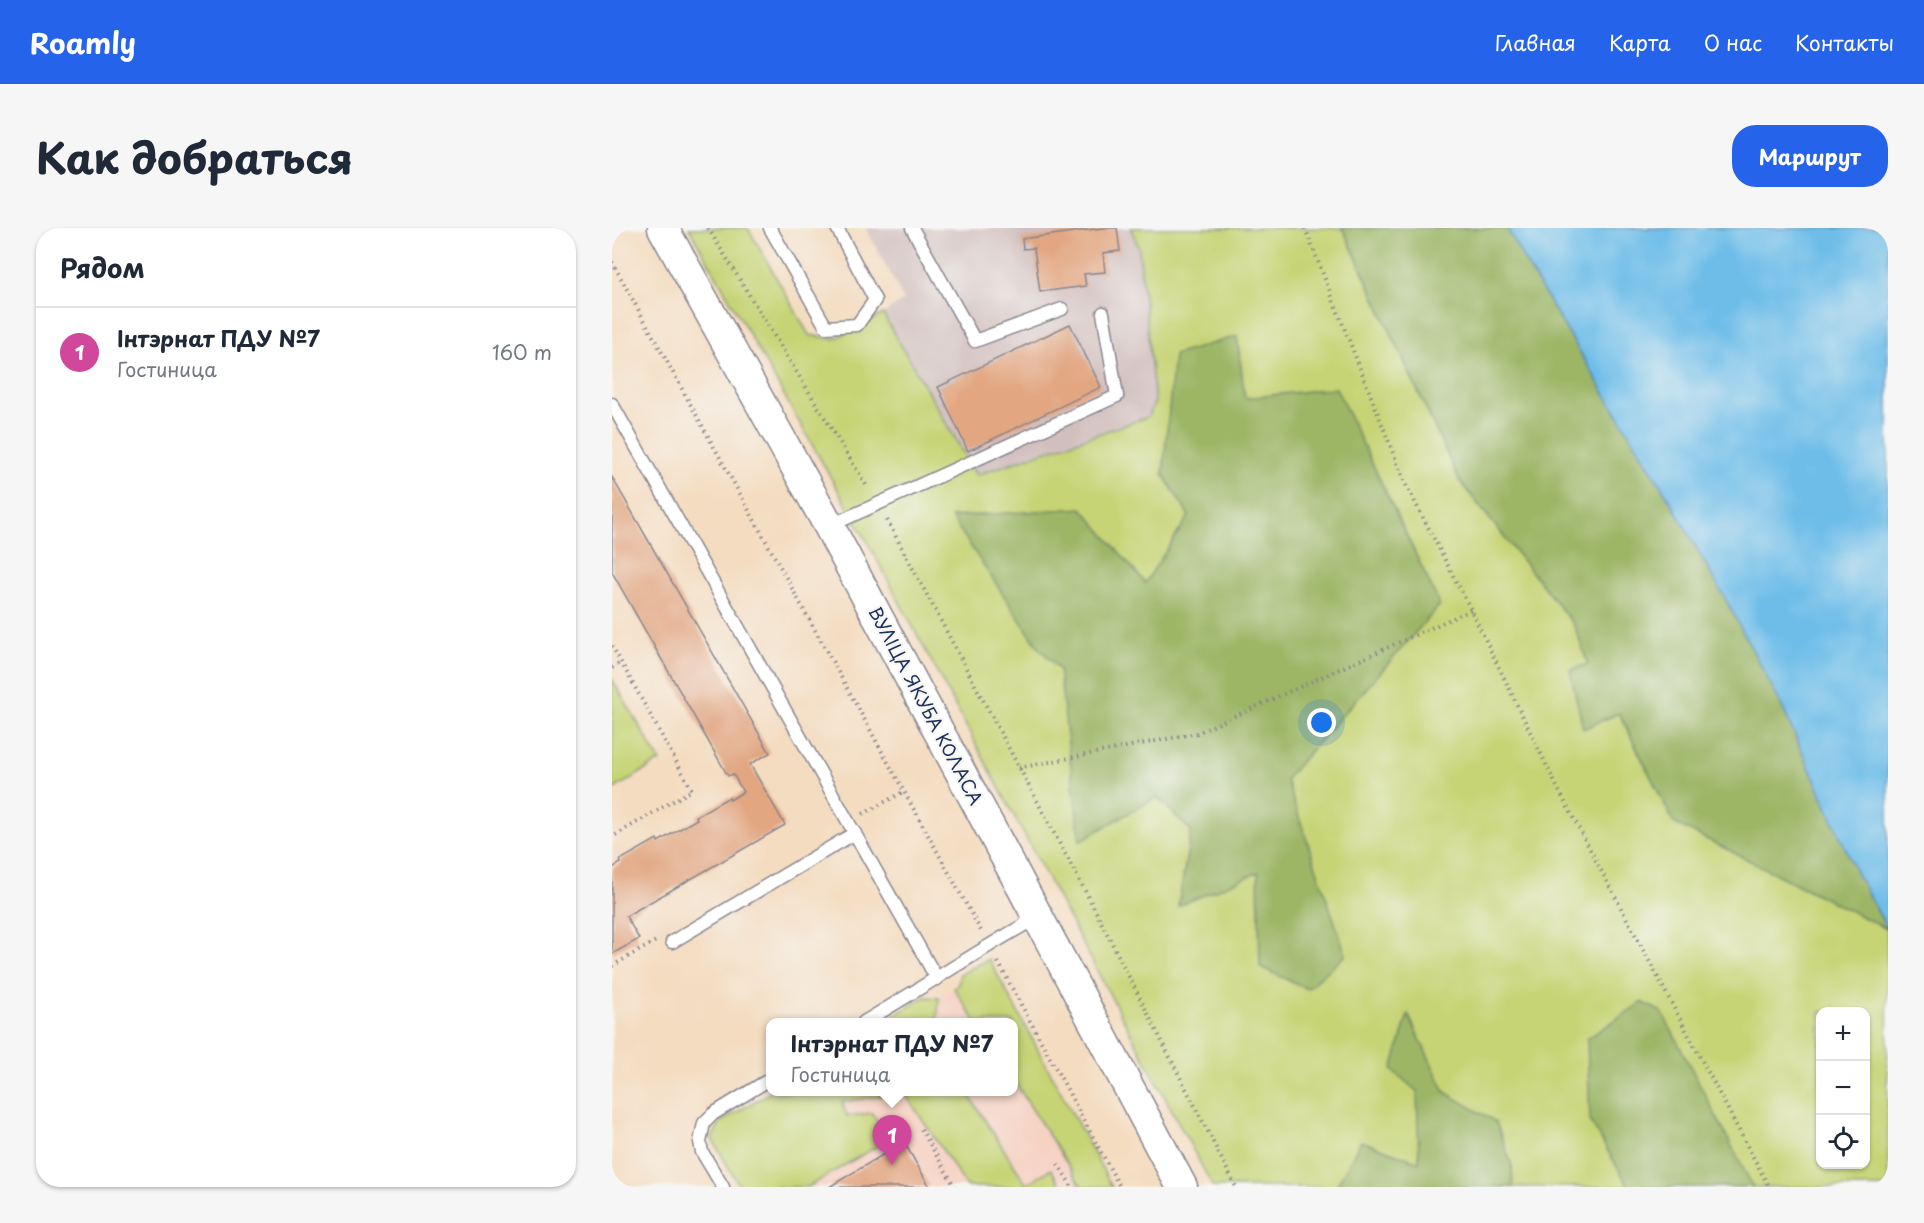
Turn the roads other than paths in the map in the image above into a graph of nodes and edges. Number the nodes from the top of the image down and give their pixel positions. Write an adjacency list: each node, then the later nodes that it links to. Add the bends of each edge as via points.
1 (663, 228): 8 (street, ВУЛІЦА ЯКУБА КОЛАСА)
2 (770, 228): 3 (lane, via 826,327 857,325 875,300)
3 (837, 228)
4 (912, 228): 5 (lane, via 975,341)
5 (1062, 309)
6 (1103, 313): 8 (lane, via 1117,396)
7 (612, 404): 9 (lane)
8 (829, 526): 10 (street, ВУЛІЦА ЯКУБА КОЛАСА)
9 (855, 833): 11 (lane); 12 (lane)
10 (1038, 917): 12 (lane); 16 (street, ВУЛІЦА ЯКУБА КОЛАСА)
11 (672, 942)
12 (937, 979): 13 (lane)
13 (872, 1018)
14 (766, 1082): 15 (lane, via 712,1114 704,1123 702,1152)
15 (723, 1187)
16 (1182, 1187)

